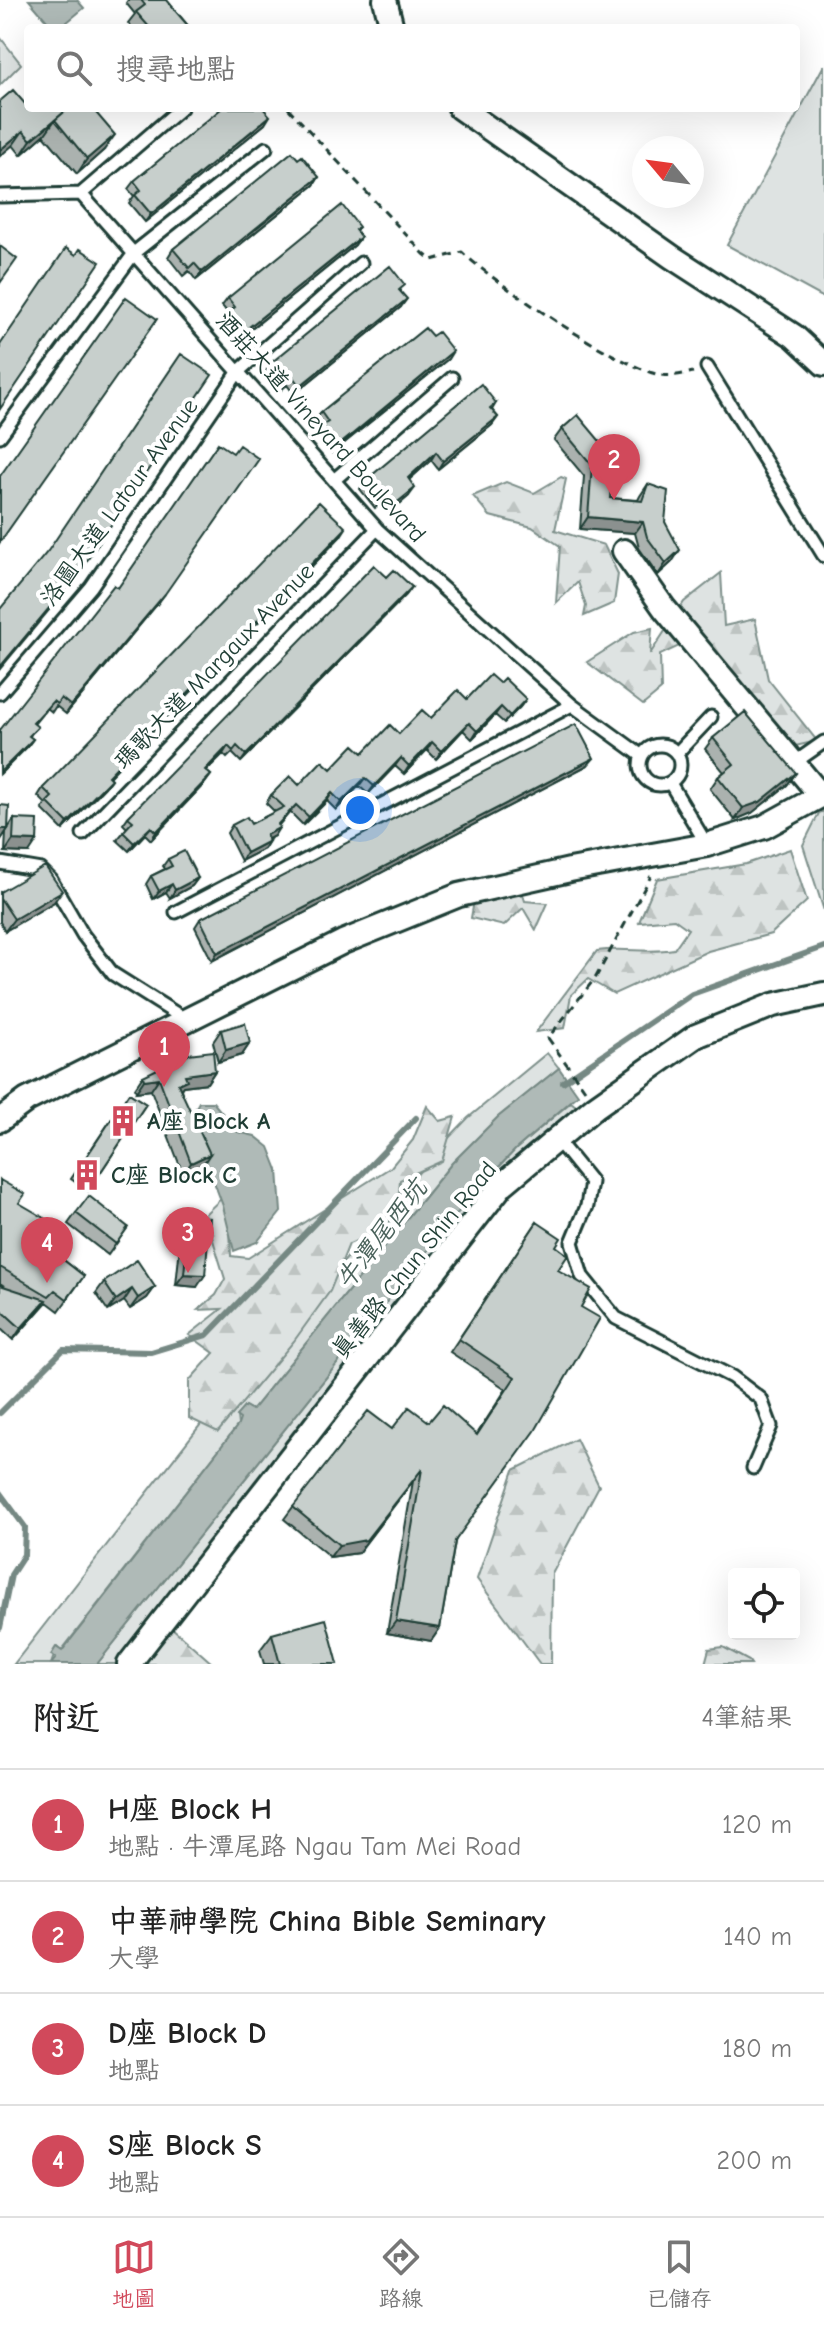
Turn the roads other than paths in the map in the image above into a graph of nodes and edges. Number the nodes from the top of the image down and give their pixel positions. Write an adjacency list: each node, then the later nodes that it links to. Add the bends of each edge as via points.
1 (385, 0): 2 (street)
2 (391, 24)
3 (176, 112): 6 (lane)
4 (466, 112): 10 (street, via 794,336)
5 (266, 148): 8 (lane)
6 (81, 194): 7 (lane); 8 (lane, 酒莊大道 Vineyard Boulevard)
7 (0, 196)
8 (135, 252): 12 (lane, 酒莊大道 Vineyard Boulevard); 14 (lane)
9 (361, 263): 12 (lane, 洛圖大道 Latour Avenue)
10 (824, 364)
11 (708, 368): 18 (lane)
12 (239, 371): 15 (lane, 酒莊大道 Vineyard Boulevard); 19 (lane, 洛圖大道 Latour Avenue, via 91,587)
13 (452, 378): 15 (lane)
14 (0, 436)
15 (334, 480): 16 (lane, 酒莊大道 Vineyard Boulevard)
16 (377, 529): 20 (lane, 酒莊大道 Vineyard Boulevard); 28 (lane, 瑪歌大道 Margaux Avenue)
17 (624, 551): 25 (street, via 664,608)
18 (824, 556)
19 (0, 693)
20 (572, 705): 24 (lane, 酒莊大道 Vineyard Boulevard); 31 (lane)
21 (711, 717): 23 (lane)
22 (824, 742): 25 (lane)
23 (677, 753): 24 (lane, via 658,745); 26 (lane, via 679,773)
24 (642, 756): 26 (lane, via 640,769 646,780 657,786)
25 (794, 763): 27 (street)
26 (670, 783): 29 (lane)
27 (823, 795): 29 (street, via 764,827)
28 (83, 834)
29 (707, 845): 33 (street, via 459,895 343,942)
30 (0, 863): 33 (lane, via 41,870 113,974)
31 (176, 912)
32 (824, 994): 35 (street, 真善路 Chun Shin Road, via 773,1005 696,1036)
33 (186, 1020): 34 (street, via 27,1100)
34 (0, 1120)
35 (557, 1140): 36 (lane, via 591,1182 572,1242 582,1276 616,1318 732,1377 761,1399 771,1426); 37 (street, 真善路 Chun Shin Road, via 502,1185)
36 (753, 1468)
37 (129, 1664)

